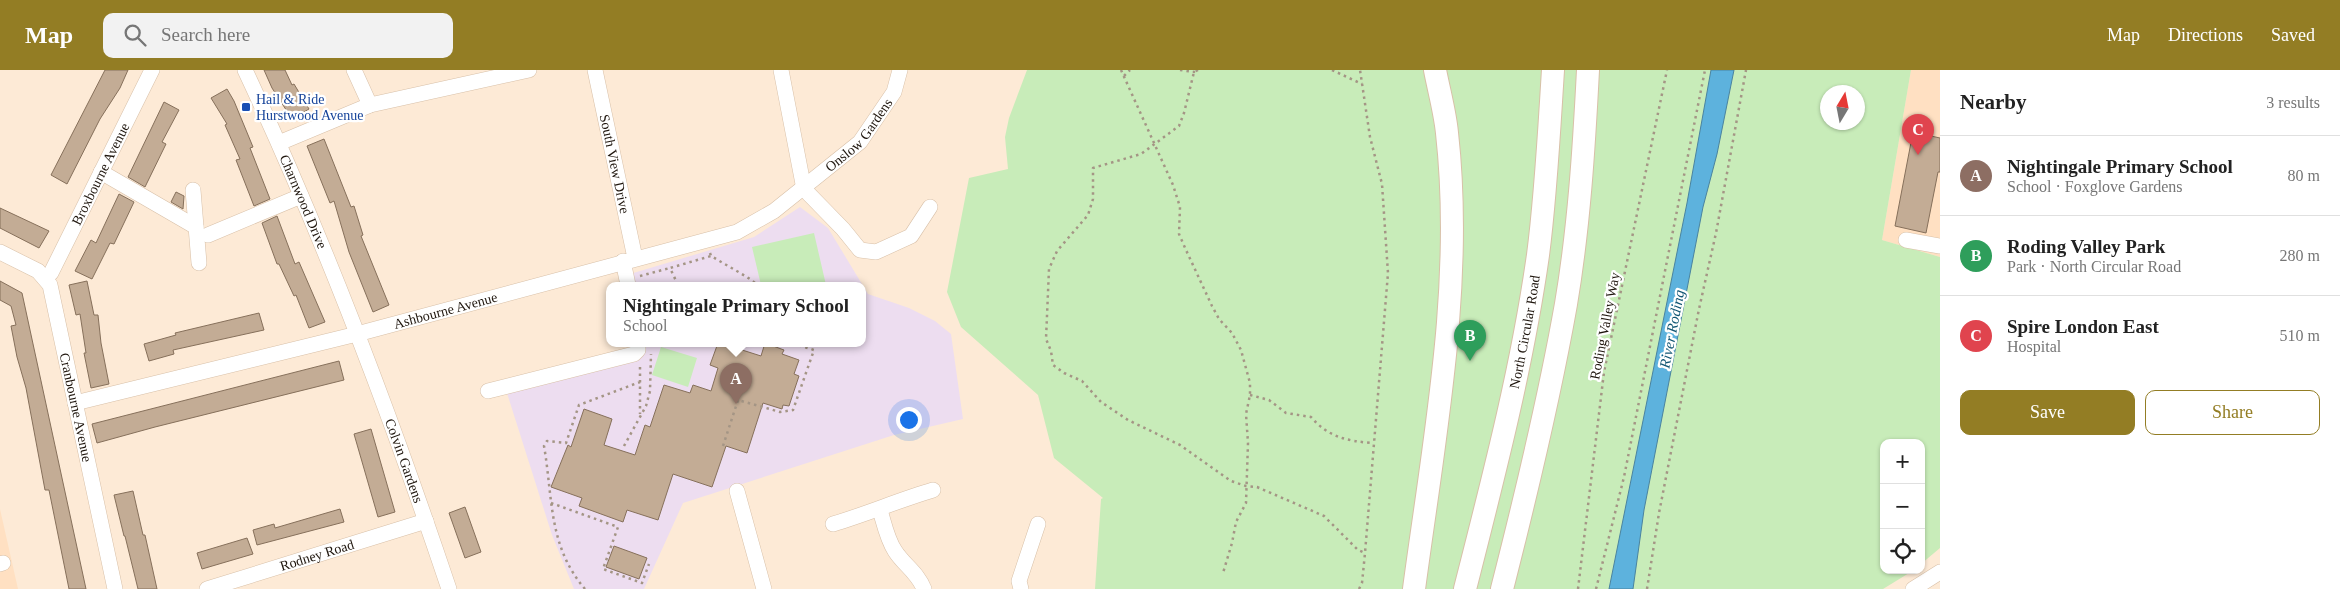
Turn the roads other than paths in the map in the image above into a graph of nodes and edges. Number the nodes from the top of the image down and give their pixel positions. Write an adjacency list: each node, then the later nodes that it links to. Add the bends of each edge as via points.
1 (152, 70): 13 (street, Broxbourne Avenue)
2 (244, 70): 12 (street, Charnwood Drive)
3 (354, 70): 11 (street)
4 (529, 70): 11 (street)
5 (595, 70): 22 (street, South View Drive)
6 (781, 70): 14 (street)
7 (900, 70): 14 (street, Onslow Gardens, via 894,92 860,142)
8 (1436, 70): 43 (highway, via 1447,132 1451,190 1449,305)
9 (1553, 70): 44 (highway, North Circular Road, via 1536,265 1496,468)
10 (1588, 70): 45 (highway, via 1580,187 1566,303 1536,451)
11 (370, 105): 12 (street)
12 (279, 143): 16 (street, Charnwood Drive)
13 (101, 172): 18 (street); 24 (street, Broxbourne Avenue, via 51,273)
14 (804, 189): 17 (street, via 860,250 876,252 911,236); 22 (street, Ashbourne Avenue, via 738,232)
15 (193, 190): 18 (street)
16 (301, 196): 18 (street); 26 (street, Charnwood Drive)
17 (930, 206)
18 (202, 231): 23 (street)
19 (1906, 240): 20 (street)
20 (1940, 246)
21 (0, 252): 24 (street)
22 (629, 259): 25 (street, South View Drive); 26 (street, Ashbourne Avenue)
23 (199, 263)
24 (45, 277): 29 (street, Cranbourne Avenue, via 50,285)
25 (633, 281)
26 (357, 334): 29 (street, Ashbourne Avenue); 33 (street, Colvin Gardens)
27 (643, 347): 28 (street, via 634,354)
28 (488, 391)
29 (75, 403): 37 (street, Cranbourne Avenue)
30 (933, 490): 32 (street, via 892,502)
31 (737, 492): 40 (street)
32 (880, 510): 34 (street); 41 (street, via 895,550)
33 (426, 521): 38 (street, Rodney Road); 39 (street, Colvin Gardens)
34 (833, 524)
35 (1038, 524): 42 (street, via 1019,581)
36 (1940, 572): 46 (street)
37 (115, 589)
38 (207, 589)
39 (449, 589)
40 (764, 589)
41 (924, 589)
42 (1021, 589)
43 (1414, 589)
44 (1465, 589)
45 (1502, 589)
46 (1913, 589)

